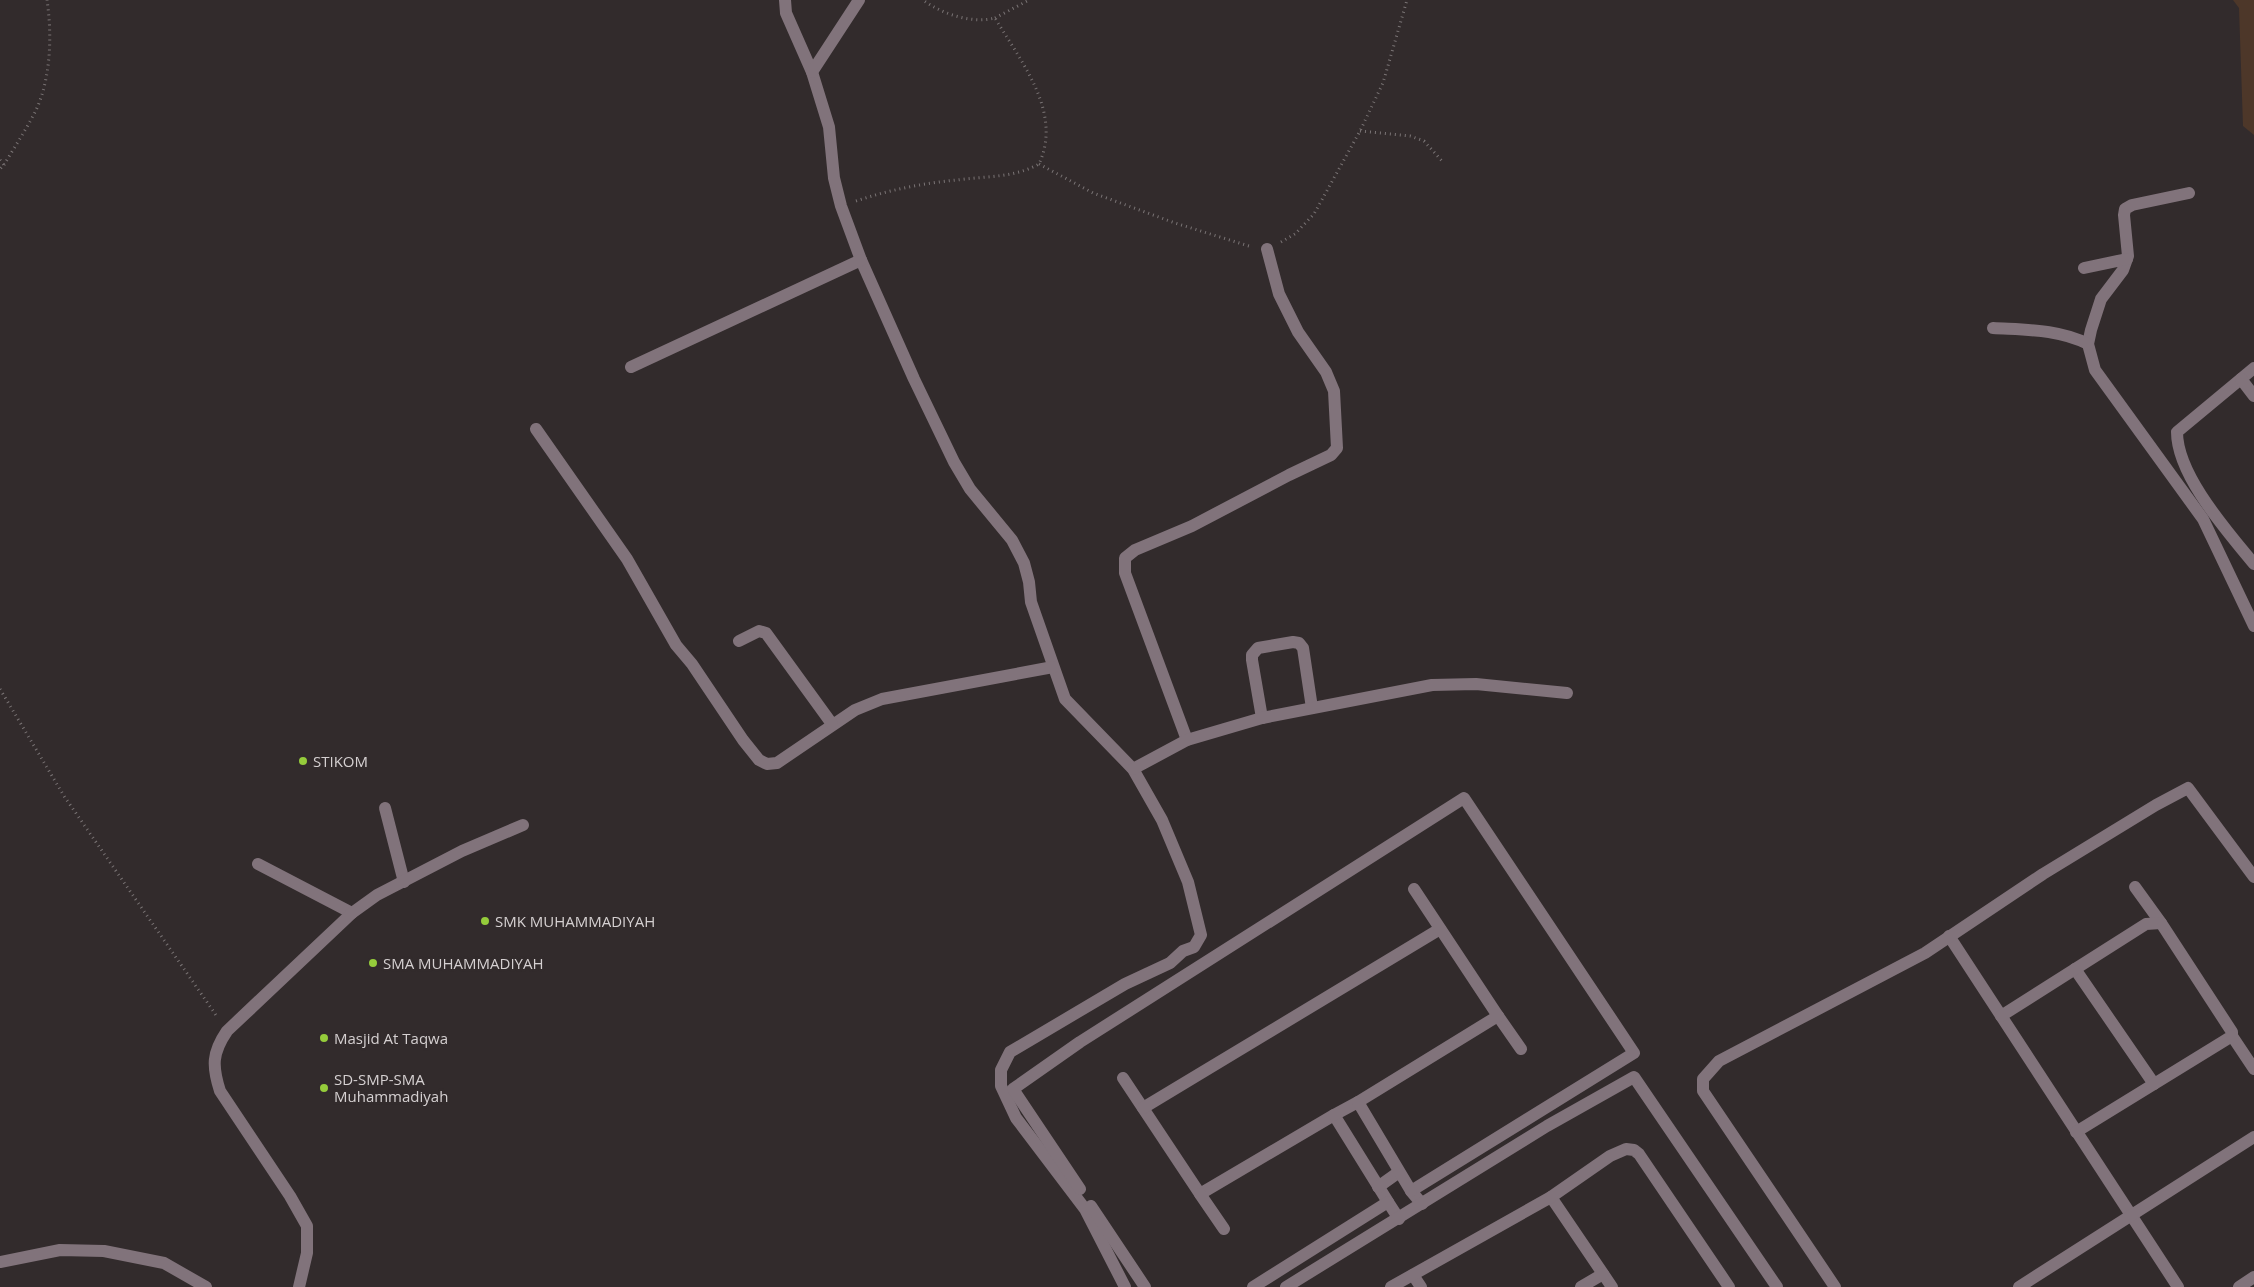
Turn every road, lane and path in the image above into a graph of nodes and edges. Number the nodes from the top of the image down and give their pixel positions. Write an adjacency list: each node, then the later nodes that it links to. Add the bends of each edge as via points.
1 (47, 0): 13 (path, via 51,25 44,81 37,107)
2 (785, 0): 8 (street, via 786,13)
3 (859, 0): 8 (street)
4 (923, 0): 7 (path, via 932,7 968,19 983,22)
5 (1029, 0): 7 (path)
6 (1407, 0): 9 (path, via 1383,83)
7 (995, 18): 12 (path, via 1034,84 1044,110 1046,141)
8 (812, 72): 16 (street, via 829,127 834,178)
9 (1360, 131): 11 (path, via 1424,140); 17 (path, via 1314,214 1295,234)
10 (0, 160): 13 (path)
11 (1442, 161)
12 (1039, 164): 16 (path, via 1013,175 912,187); 17 (path, via 1094,193 1175,223)
13 (4, 165): 14 (path)
14 (0, 169)
15 (2189, 193): 18 (street, via 2132,205 2125,210)
16 (842, 206): 19 (street)
17 (1267, 249): 37 (street, via 1279,294 1334,391 1337,448 1331,455 1192,526 1135,550 1125,558 1125,573)
18 (2128, 259): 20 (street); 22 (street, via 2101,298)
19 (861, 260): 23 (street); 31 (street, via 954,462 970,488 1012,540 1024,563 1031,602)
20 (2084, 268)
21 (1993, 328): 22 (street, via 2041,330)
22 (2088, 344): 29 (street, via 2095,370 2203,518)
23 (631, 367)
24 (2254, 368): 25 (street)
25 (2241, 379): 26 (street); 28 (street, via 2177,432 2177,443 2182,461 2216,517)
26 (2254, 396)
27 (536, 429): 36 (street, via 627,560 676,645 759,760 767,764 777,763)
28 (2254, 564)
29 (2254, 626)
30 (739, 641): 36 (street, via 759,631 766,633)
31 (1053, 667): 36 (street, via 882,699); 38 (street, via 1065,699)
32 (0, 689): 53 (path, via 64,796)
33 (1567, 693): 34 (street, via 1432,685)
34 (1312, 708): 35 (street); 35 (street, via 1303,648 1299,643 1258,648 1252,660)
35 (1262, 718): 37 (street)
36 (832, 724)
37 (1187, 740): 38 (street)
38 (1133, 769): 80 (street, via 1162,820 1188,882 1201,935 1194,947 1183,951 1170,963 1125,984 1010,1052 1000,1080 1016,1118 1084,1209)
39 (385, 808): 43 (street)
40 (523, 825): 43 (street, via 462,851)
41 (258, 864): 46 (street)
42 (2254, 877): 49 (street, via 2188,788 2156,804)
43 (404, 882): 46 (street, via 377,895)
44 (2136, 887): 47 (street)
45 (1414, 889): 48 (street)
46 (352, 913): 53 (street)
47 (2161, 923): 50 (street, via 2146,924); 54 (street)
48 (1440, 929): 51 (street); 60 (street)
49 (1949, 936): 52 (street); 90 (street, via 1882,977 1719,1060 1703,1079 1703,1090)
50 (2075, 969): 52 (street); 58 (street)
51 (1498, 1016): 55 (street); 59 (street)
52 (2001, 1016): 62 (street)
53 (227, 1031): 79 (street, via 216,1047 214,1071 220,1091 290,1196 306,1226 306,1252)
54 (2232, 1036): 56 (street); 58 (street)
55 (1522, 1049)
56 (2254, 1069)
57 (1123, 1078): 60 (street)
58 (2154, 1084): 62 (street)
59 (1358, 1102): 61 (street); 64 (street)
60 (1143, 1108): 67 (street)
61 (1334, 1115): 65 (street); 67 (street)
62 (2076, 1132): 71 (street)
63 (2254, 1137): 71 (street)
64 (1399, 1172): 65 (street); 66 (street)
65 (1378, 1187): 69 (street)
66 (1411, 1190): 70 (street); 81 (street, via 1634,1053 1464,798 1080,1042 1013,1089)
67 (1200, 1194): 73 (street)
68 (1551, 1197): 75 (street); 76 (street); 88 (street, via 1610,1156 1626,1149 1634,1150)
69 (1388, 1202): 72 (street); 82 (street)
70 (1422, 1204): 72 (street); 89 (street, via 1547,1126 1634,1077)
71 (2130, 1216): 91 (street); 92 (street)
72 (1399, 1218): 83 (street)
73 (1224, 1230)
74 (0, 1262): 78 (street, via 60,1250 104,1250 164,1263)
75 (1603, 1274): 86 (street); 87 (street)
76 (1413, 1275): 84 (street); 85 (street)
77 (2254, 1277): 93 (street)
78 (206, 1287)
79 (299, 1287)
80 (1125, 1287)
81 (1145, 1287)
82 (1253, 1287)
83 (1286, 1287)
84 (1391, 1287)
85 (1421, 1287)
86 (1581, 1287)
87 (1612, 1287)
88 (1729, 1287)
89 (1777, 1287)
90 (1835, 1287)
91 (2019, 1287)
92 (2178, 1287)
93 (2239, 1287)

